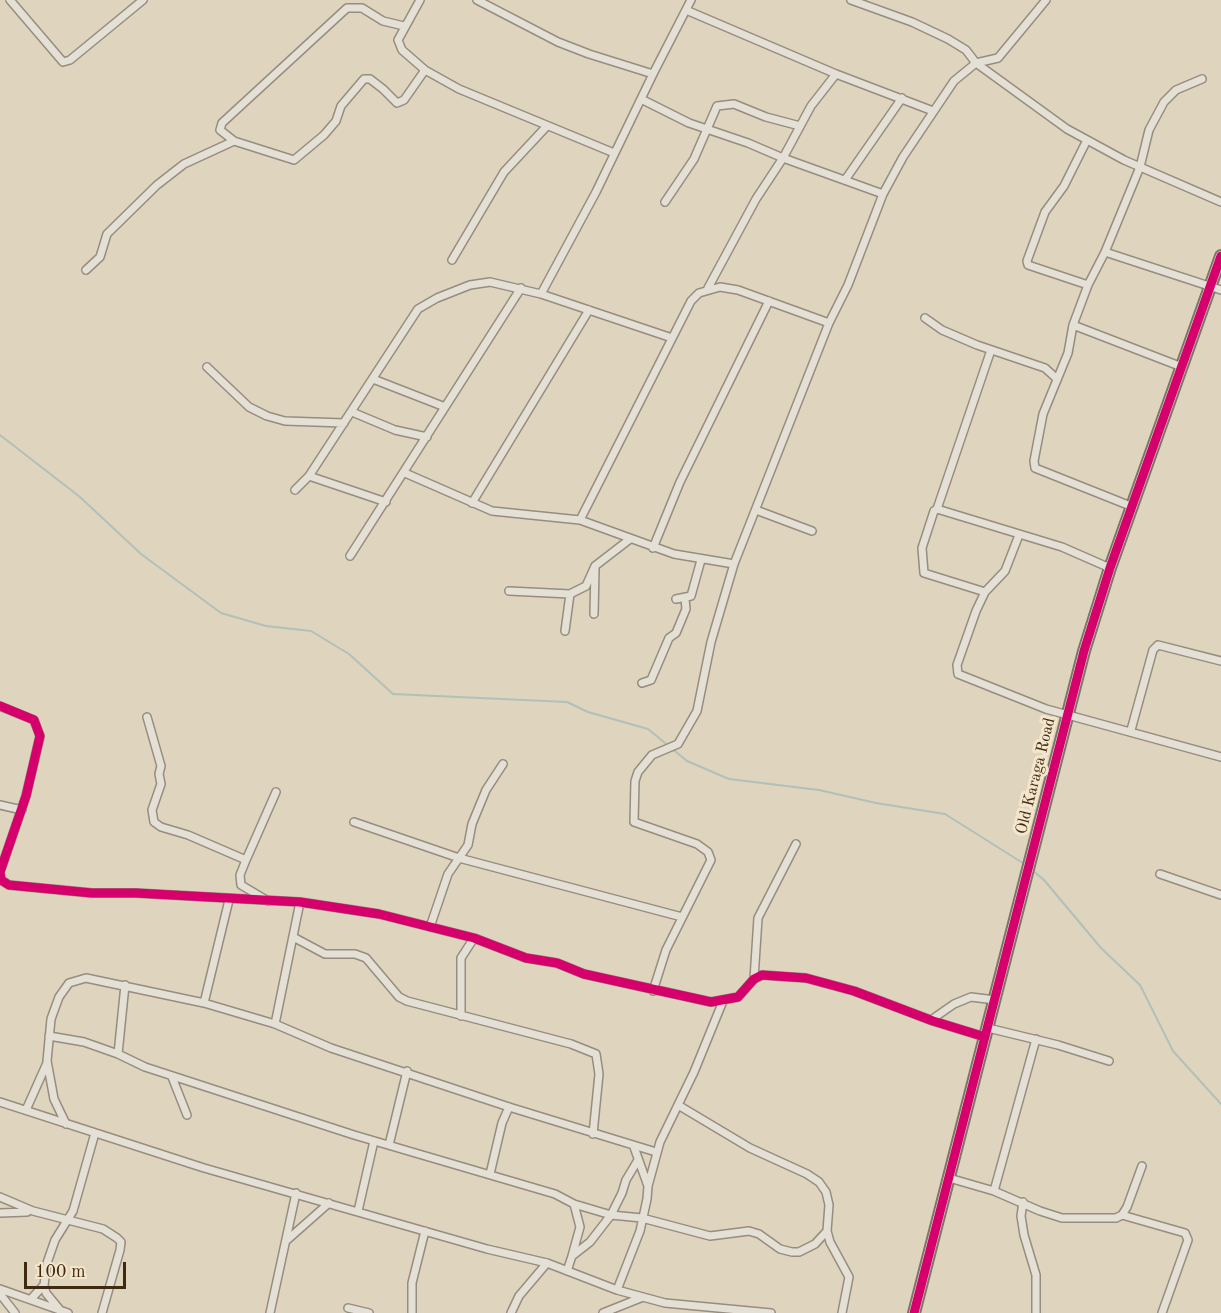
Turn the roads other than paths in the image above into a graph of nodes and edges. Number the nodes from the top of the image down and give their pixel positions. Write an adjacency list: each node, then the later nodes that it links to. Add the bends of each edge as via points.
1 (10, 0): 2 (street, via 63,62)
2 (143, 0)
3 (420, 0): 9 (street)
4 (477, 0): 12 (street, via 568,46)
5 (691, 0): 8 (street)
6 (851, 0): 10 (street, via 948,39 966,50)
7 (1044, 1): 10 (street, via 999,57)
8 (686, 10): 12 (street); 13 (street)
9 (404, 26): 11 (street, via 399,46); 22 (street, via 383,21 362,8 346,8 222,123 220,130)
10 (976, 63): 17 (street, via 954,81); 21 (street)
11 (425, 70): 19 (street); 22 (street, via 397,103 383,89 364,79 341,106 336,121 324,135 294,160)
12 (653, 74): 16 (street)
13 (836, 74): 15 (street); 18 (street)
14 (1202, 79): 25 (street, via 1176,90 1164,102 1149,130)
15 (902, 98): 17 (street); 26 (street)
16 (641, 99): 20 (street, via 689,123); 23 (street)
17 (933, 111): 27 (street)
18 (800, 126): 20 (street, via 723,103); 24 (street)
19 (546, 127): 23 (street); 32 (street, via 504,172)
20 (706, 127): 24 (street); 28 (street, via 694,159)
21 (1087, 140): 25 (street); 34 (street, via 1064,186 1045,212 1027,261 1028,265)
22 (234, 141): 33 (street, via 184,164 158,185 107,234 100,257)
23 (614, 153): 39 (street)
24 (783, 158): 26 (street); 37 (street)
25 (1140, 167): 29 (street); 30 (street)
26 (845, 180): 27 (street)
27 (884, 194): 43 (street)
28 (665, 202)
29 (1221, 202)
30 (1106, 252): 34 (street); 35 (street)
31 (1221, 256): 35 (street, Old Karaga Road)
32 (452, 260)
33 (86, 270)
34 (1088, 285): 44 (street)
35 (1210, 286): 38 (street); 48 (street, Old Karaga Road)
36 (521, 288): 39 (street); 50 (street, via 490,282 470,285 418,309); 51 (street)
37 (708, 288): 40 (street, via 738,290); 45 (street, via 691,301)
38 (1221, 290)
39 (541, 294): 41 (street)
40 (769, 301): 43 (street); 67 (street, via 699,442)
41 (589, 310): 45 (street); 59 (street)
42 (925, 318): 46 (street, via 942,330)
43 (829, 323): 62 (street)
44 (1073, 325): 48 (street); 49 (street, via 1068,353)
45 (672, 338): 63 (street)
46 (991, 350): 49 (street, via 1045,368); 61 (street)
47 (207, 367): 53 (street, via 249,407 267,416 285,422)
48 (1182, 367): 60 (street, Old Karaga Road)
49 (1056, 378): 60 (street, via 1036,443 1035,468)
50 (373, 379): 51 (street); 52 (street)
51 (445, 407): 54 (street)
52 (352, 412): 53 (street); 54 (street, via 395,430)
53 (344, 423): 56 (street)
54 (427, 437): 55 (street)
55 (405, 473): 58 (street); 59 (street)
56 (309, 476): 57 (street); 58 (street)
57 (296, 490)
58 (386, 502): 68 (street)
59 (472, 503): 63 (street, via 503,514)
60 (1133, 507): 72 (street, Old Karaga Road)
61 (938, 509): 65 (street); 74 (street, via 922,548 924,573)
62 (756, 510): 64 (street); 70 (street)
63 (580, 520): 66 (street)
64 (812, 531)
65 (1019, 535): 72 (street, via 1062,547); 74 (street, via 1005,571)
66 (630, 539): 67 (street); 71 (street)
67 (653, 548): 69 (street)
68 (350, 556)
69 (701, 560): 70 (street); 77 (street, via 695,589)
70 (734, 564): 100 (street, via 711,642 697,711 678,744 652,755 635,781 634,822 697,844 708,852 711,860)
71 (595, 566): 75 (street, via 586,586); 78 (street)
72 (1110, 568): 83 (street, Old Karaga Road)
73 (508, 591): 75 (street)
74 (985, 591): 83 (street, via 957,665 958,674)
75 (570, 594): 79 (street)
76 (676, 599): 77 (street)
77 (686, 599): 81 (street, via 676,633 669,638 651,680)
78 (594, 614)
79 (564, 631)
80 (1220, 659): 85 (street, via 1158,645 1153,650)
81 (642, 682)
82 (0, 706): 90 (street, via 34,720 40,736)
83 (1066, 714): 85 (street); 107 (street, Old Karaga Road)
84 (147, 717): 94 (street, via 161,766 161,784 152,810 154,822)
85 (1131, 730): 86 (street)
86 (1221, 757)
87 (502, 764): 93 (street, via 486,790 468,845)
88 (276, 792): 94 (street)
89 (0, 805): 90 (street)
90 (22, 810): 97 (street, via 0,872 9,885)
91 (354, 822): 93 (street)
92 (796, 844): 104 (street, via 758,918)
93 (459, 858): 100 (street); 101 (street, via 448,874)
94 (246, 860): 98 (street, via 241,885)
95 (1160, 874): 96 (street)
96 (1221, 895)
97 (229, 900): 98 (street); 109 (street)
98 (270, 902): 99 (street)
99 (300, 902): 101 (street, via 380,914); 102 (street)
100 (682, 917): 106 (street)
101 (430, 927): 103 (street)
102 (295, 938): 110 (street, via 326,954 366,958 399,997); 112 (street)
103 (474, 938): 106 (street, via 526,958); 110 (street, via 461,958)
104 (754, 979): 108 (street, via 738,997); 111 (street, via 777,974 806,978)
105 (125, 985): 109 (street); 114 (street, via 86,978 69,983 58,997); 116 (street)
106 (653, 991): 108 (street)
107 (995, 1000): 111 (street, via 971,997); 113 (street, Old Karaga Road)
108 (723, 1001): 122 (street)
109 (204, 1003): 112 (street)
110 (461, 1016): 128 (street, via 596,1054 599,1074)
111 (931, 1020): 113 (street)
112 (275, 1024): 119 (street, via 331,1048)
113 (987, 1033): 115 (street); 136 (street, Old Karaga Road)
114 (49, 1036): 116 (street, via 84,1042); 117 (street)
115 (1036, 1039): 118 (street); 138 (street)
116 (118, 1054): 120 (street)
117 (47, 1061): 124 (street); 126 (street, via 54,1099)
118 (1109, 1061)
119 (407, 1071): 123 (street); 130 (street)
120 (172, 1077): 125 (street); 129 (street)
121 (0, 1102): 124 (street)
122 (678, 1105): 132 (street); 152 (street, via 750,1148 819,1182 829,1205)
123 (509, 1107): 128 (street); 135 (street)
124 (26, 1110): 126 (street)
125 (187, 1115)
126 (66, 1125): 127 (street)
127 (95, 1133): 139 (street); 150 (street)
128 (593, 1134): 131 (street)
129 (374, 1141): 130 (street); 145 (street)
130 (389, 1145): 135 (street)
131 (633, 1147): 132 (street); 133 (street)
132 (656, 1152): 137 (street)
133 (638, 1160): 137 (street); 147 (street)
134 (1142, 1166): 148 (street)
135 (490, 1174): 143 (street, via 555,1194)
136 (949, 1179): 138 (street); 174 (street, Old Karaga Road)
137 (648, 1186): 149 (street)
138 (994, 1191): 141 (street)
139 (296, 1193): 142 (street); 153 (street)
140 (0, 1197): 144 (street)
141 (1023, 1202): 148 (street, via 1062,1218); 175 (street, via 1024,1235 1036,1275)
142 (329, 1203): 145 (street); 153 (street)
143 (574, 1204): 147 (street); 154 (street, via 580,1227)
144 (33, 1211): 146 (street); 150 (street)
145 (358, 1211): 151 (street)
146 (0, 1213)
147 (611, 1215): 149 (street); 154 (street, via 590,1242)
148 (1122, 1215): 176 (street, via 1185,1233 1188,1240)
149 (642, 1218): 152 (street, via 710,1236 749,1231 792,1252 815,1244); 159 (street)
150 (69, 1220): 157 (street, via 55,1240); 166 (street, via 104,1229 121,1242)
151 (425, 1231): 155 (street); 169 (street, via 412,1283)
152 (827, 1231): 173 (street, via 849,1277)
153 (285, 1242): 167 (street)
154 (572, 1256): 156 (street)
155 (547, 1263): 156 (street); 170 (street, via 519,1296)
156 (567, 1271): 159 (street)
157 (44, 1285): 162 (street); 164 (street, via 46,1293)
158 (0, 1289): 162 (street)
159 (617, 1290): 161 (street)
160 (0, 1294): 165 (street)
161 (643, 1297): 171 (street); 172 (street, via 665,1303)
162 (31, 1299): 164 (street)
163 (348, 1308): 168 (street)
164 (64, 1312)
165 (15, 1313)
166 (102, 1313)
167 (270, 1313)
168 (369, 1313)
169 (412, 1313)
170 (511, 1313)
171 (603, 1313)
172 (771, 1313)
173 (842, 1313)
174 (914, 1313)
175 (1036, 1313)
176 (1162, 1313)

